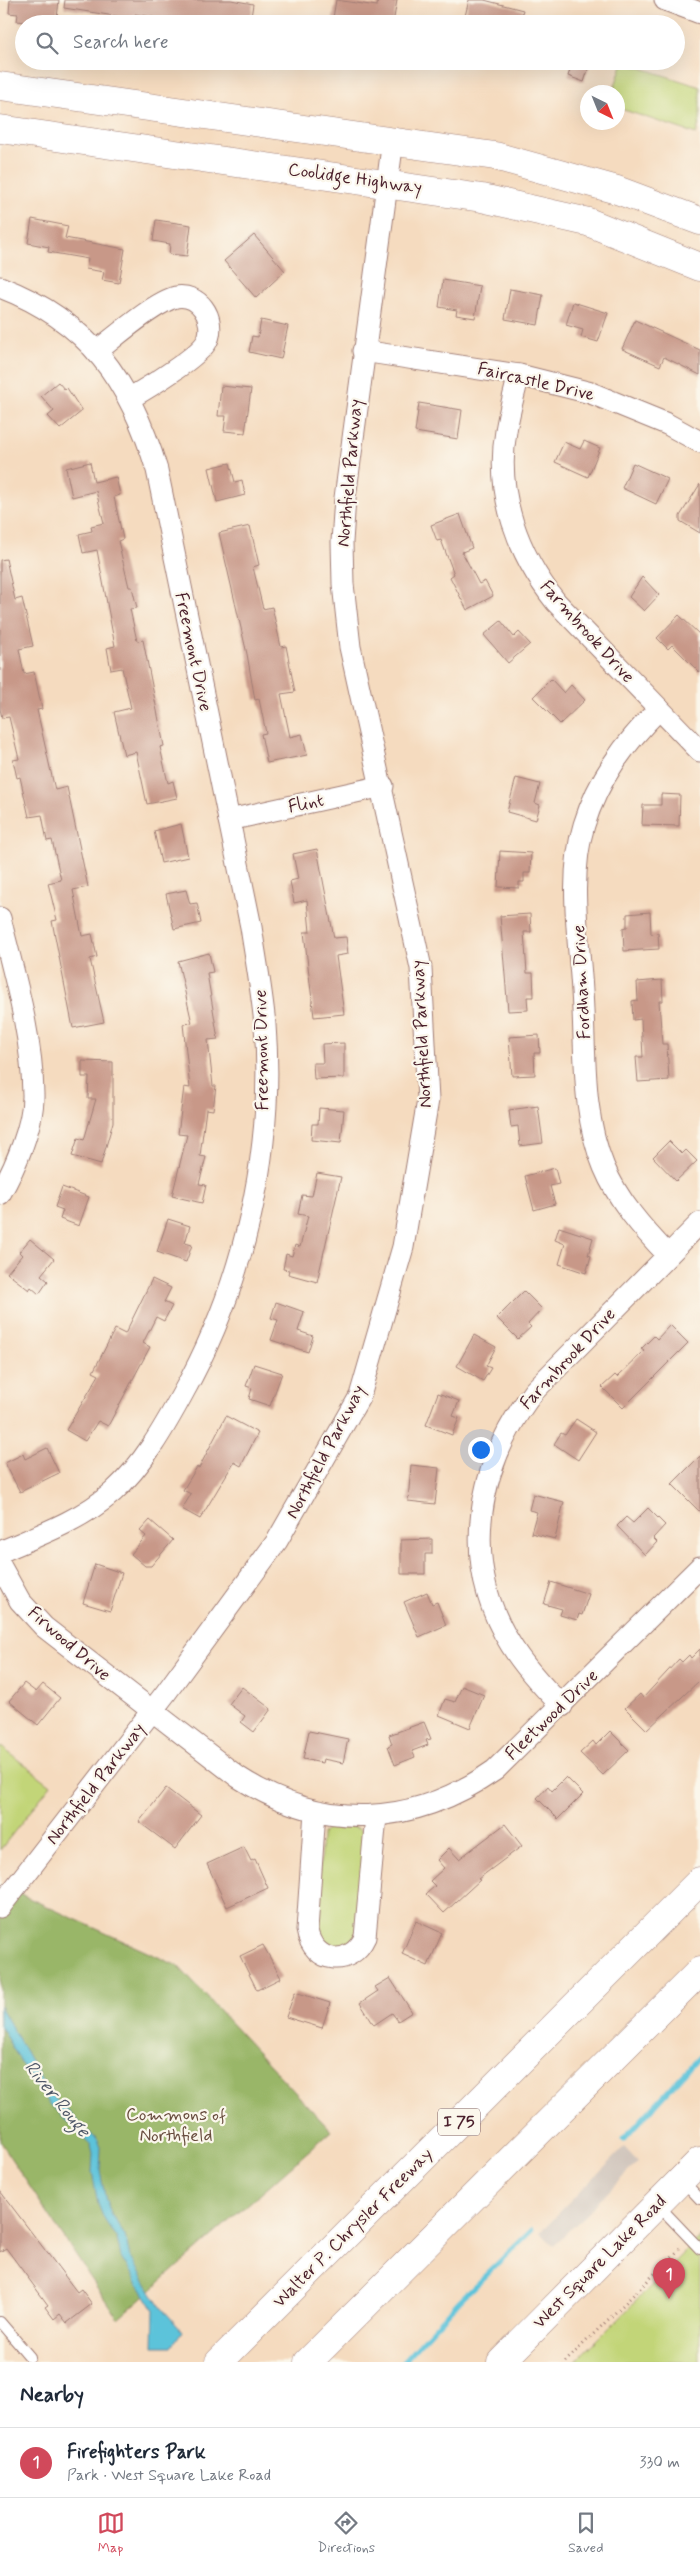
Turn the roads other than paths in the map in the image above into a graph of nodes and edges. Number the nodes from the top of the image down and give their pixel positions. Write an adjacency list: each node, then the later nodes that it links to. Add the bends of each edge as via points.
1 (665, 0): 2 (street)
2 (700, 12)
3 (0, 86): 5 (main road)
4 (0, 129): 6 (main road, Coolidge Highway)
5 (392, 140): 6 (street, Northfield Parkway); 7 (main road, via 495,156 562,173)
6 (387, 182): 8 (main road, Coolidge Highway, via 482,198 588,222); 11 (street, Northfield Parkway)
7 (700, 221)
8 (700, 267)
9 (0, 287): 10 (street, Freemont Drive, via 35,302)
10 (97, 351): 13 (street, Freemont Drive); 13 (street, via 162,303 176,297 192,299 205,310 209,334 201,349)
11 (363, 351): 12 (street, Faircastle Drive); 17 (street, Northfield Parkway, via 345,498 343,584 352,655)
12 (519, 375): 14 (street, Faircastle Drive, via 591,393 667,424); 15 (street, Farmbrook Drive, via 505,432 504,455 507,501 522,551 538,580 556,602)
13 (130, 398): 18 (street, Freemont Drive, via 157,470)
14 (700, 442)
15 (659, 709): 16 (street, Farmbrook Drive); 22 (street, Fordham Drive, via 610,766 596,792 580,840 577,882 587,1087 595,1140 604,1168 627,1208)
16 (700, 751)
17 (383, 786): 18 (street, Flint); 27 (street, Northfield Parkway, via 421,968 428,1100 403,1247 360,1396 277,1541)
18 (229, 820): 23 (street, Freemont Drive, via 260,983 266,1054 259,1168 234,1275 190,1382 151,1448 132,1471 114,1491 80,1516)
19 (0, 918): 20 (street, via 24,1013 34,1095 28,1128)
20 (0, 1194)
21 (700, 1223): 22 (street, Farmbrook Drive)
22 (668, 1255): 26 (street, Farmbrook Drive, via 559,1364 516,1415 492,1466 483,1499 481,1554 492,1604 509,1643 522,1662)
23 (0, 1552)
24 (0, 1565): 27 (street, Firwood Drive, via 20,1601 44,1627)
25 (700, 1567): 26 (street, Fleetwood Drive)
26 (562, 1706): 29 (street, Fleetwood Drive, via 512,1755 474,1784 431,1804)
27 (151, 1712): 28 (street, Fleetwood Drive, via 256,1789 278,1800); 31 (street, Northfield Parkway)
28 (315, 1811): 29 (street, Fleetwood Drive); 29 (street, via 307,1930 310,1942 321,1953 338,1958 358,1950 366,1937)
29 (376, 1816)
30 (700, 1882): 38 (main road, Walter P. Chrysler Freeway / I 75)
31 (0, 1906)
32 (700, 1971): 39 (main road)
33 (694, 2180): 34 (main road, West Square Lake Road)
34 (657, 2205): 35 (lane); 40 (main road, West Square Lake Road)
35 (700, 2249)
36 (0, 2322): 37 (lane)
37 (30, 2357)
38 (218, 2362)
39 (308, 2362)
40 (501, 2362)

